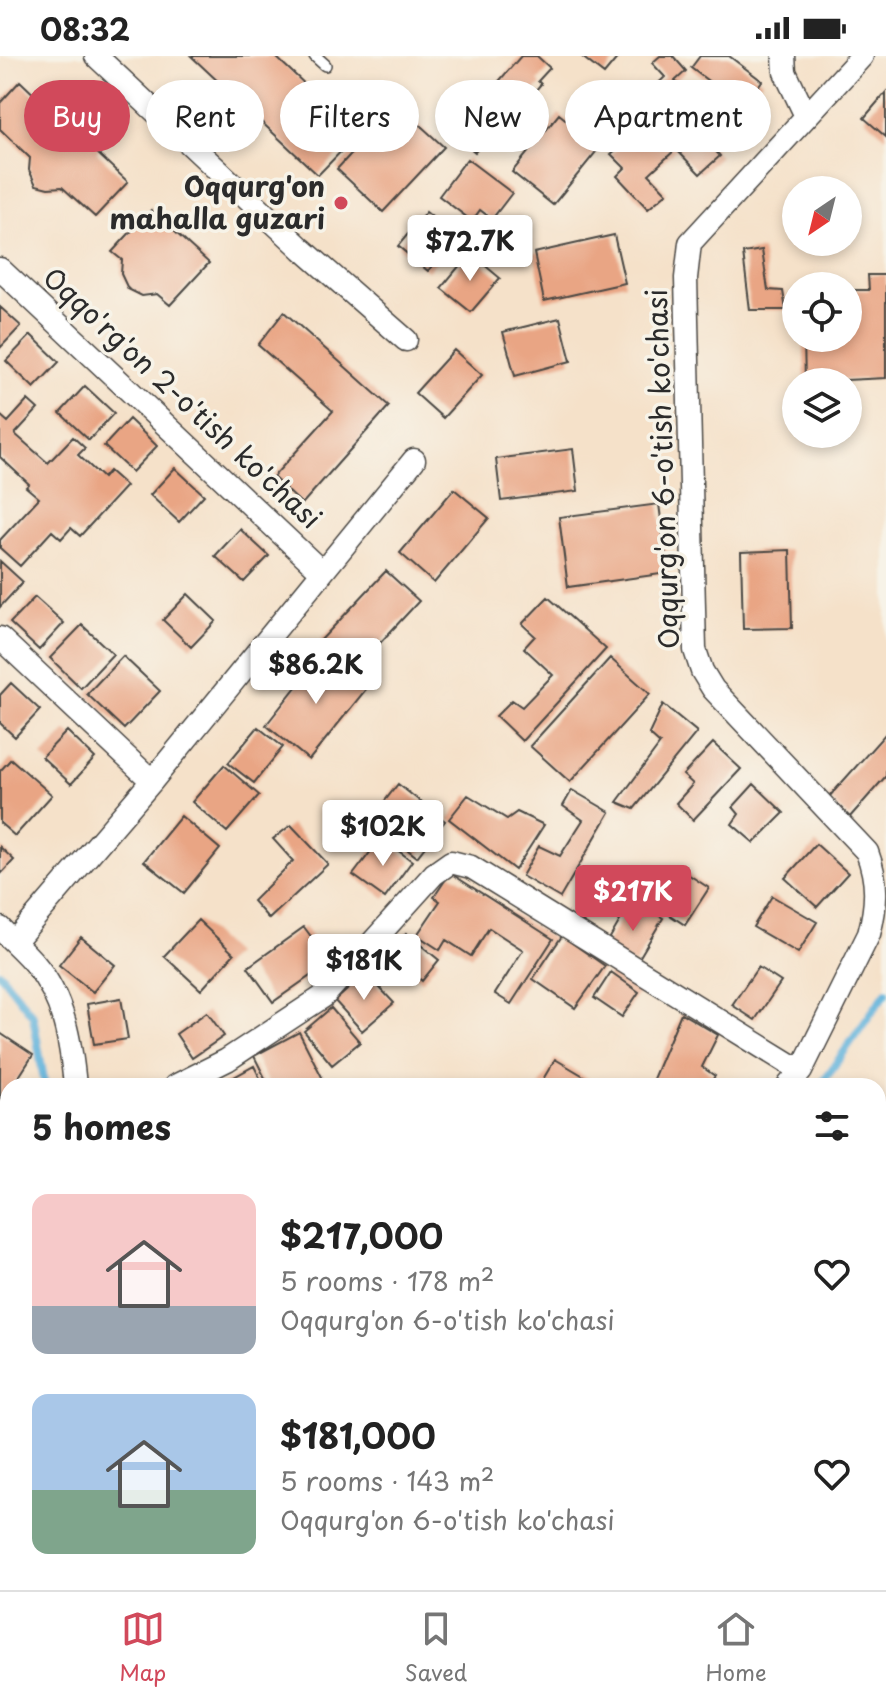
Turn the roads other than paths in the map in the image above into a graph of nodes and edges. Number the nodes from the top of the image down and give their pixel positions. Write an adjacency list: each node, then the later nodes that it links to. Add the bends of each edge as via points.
1 (96, 56): 8 (street)
2 (315, 56): 5 (lane)
3 (784, 56): 6 (street, via 785,72)
4 (862, 56): 6 (street, Oqqurg'on 6-o'tish ko'chasi)
5 (325, 65)
6 (806, 116): 16 (street, Oqqurg'on 6-o'tish ko'chasi, via 690,243 686,278 695,650 713,689 867,852 875,871 869,934)
7 (0, 269): 10 (street, Oqqo'rg'on 2-o'tish ko'chasi)
8 (406, 340)
9 (414, 460): 10 (street)
10 (322, 572): 12 (street)
11 (0, 638): 12 (street)
12 (152, 781): 13 (street)
13 (7, 935): 14 (street, via 36,965 55,997 66,1024)
14 (74, 1078)
15 (191, 1078): 16 (street, Oqqurg'on 6-o'tish ko'chasi, via 324,996 434,874 451,862 471,867)
16 (794, 1078)

